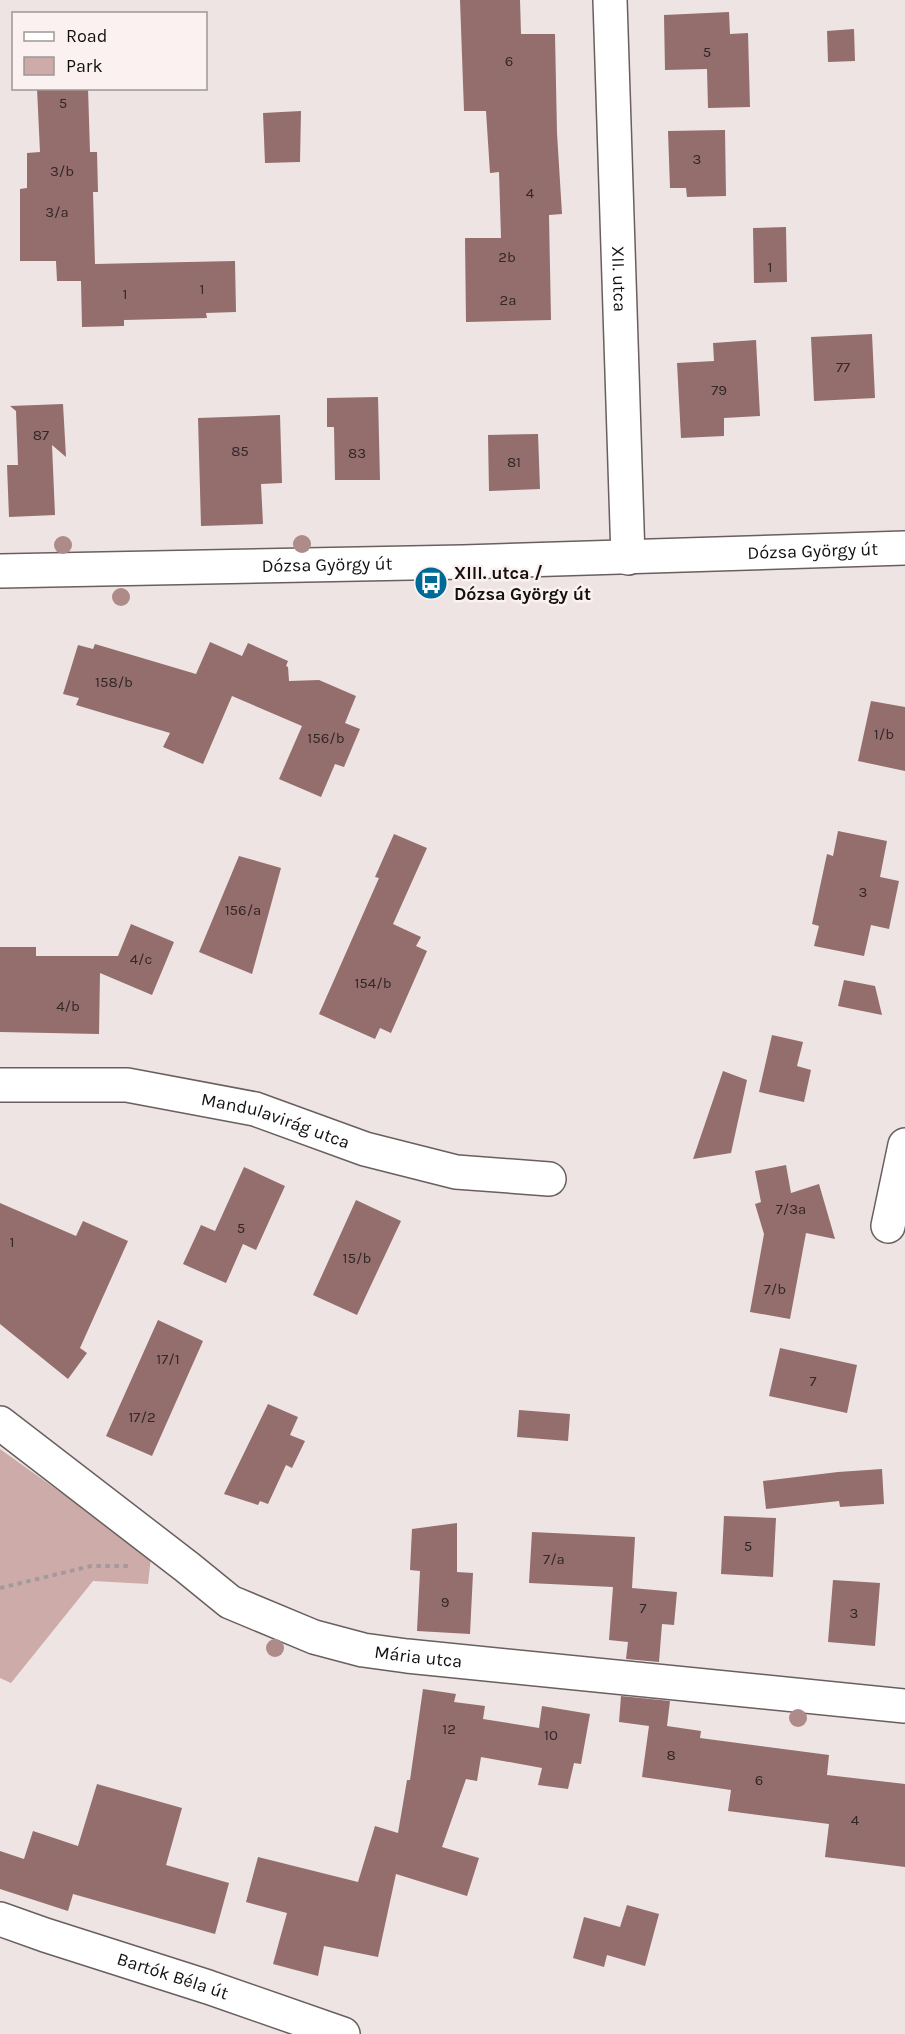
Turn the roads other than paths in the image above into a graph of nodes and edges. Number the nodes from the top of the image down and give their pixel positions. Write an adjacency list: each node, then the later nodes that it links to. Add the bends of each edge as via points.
1 (610, 0): 3 (street, XII. utca)
2 (905, 548): 3 (street, Dózsa György út)
3 (628, 558): 4 (street, Dózsa György út)
4 (0, 571)
5 (0, 1085): 7 (street, Mandulavirág utca, via 127,1085 255,1109 365,1149 456,1172)
6 (905, 1145): 8 (street)
7 (549, 1179)
8 (888, 1226)
9 (0, 1423): 10 (street, Mária utca, via 230,1602 314,1637 407,1656)
10 (905, 1706)
11 (0, 1919): 12 (street, Bartók Béla út)
12 (343, 2034)

